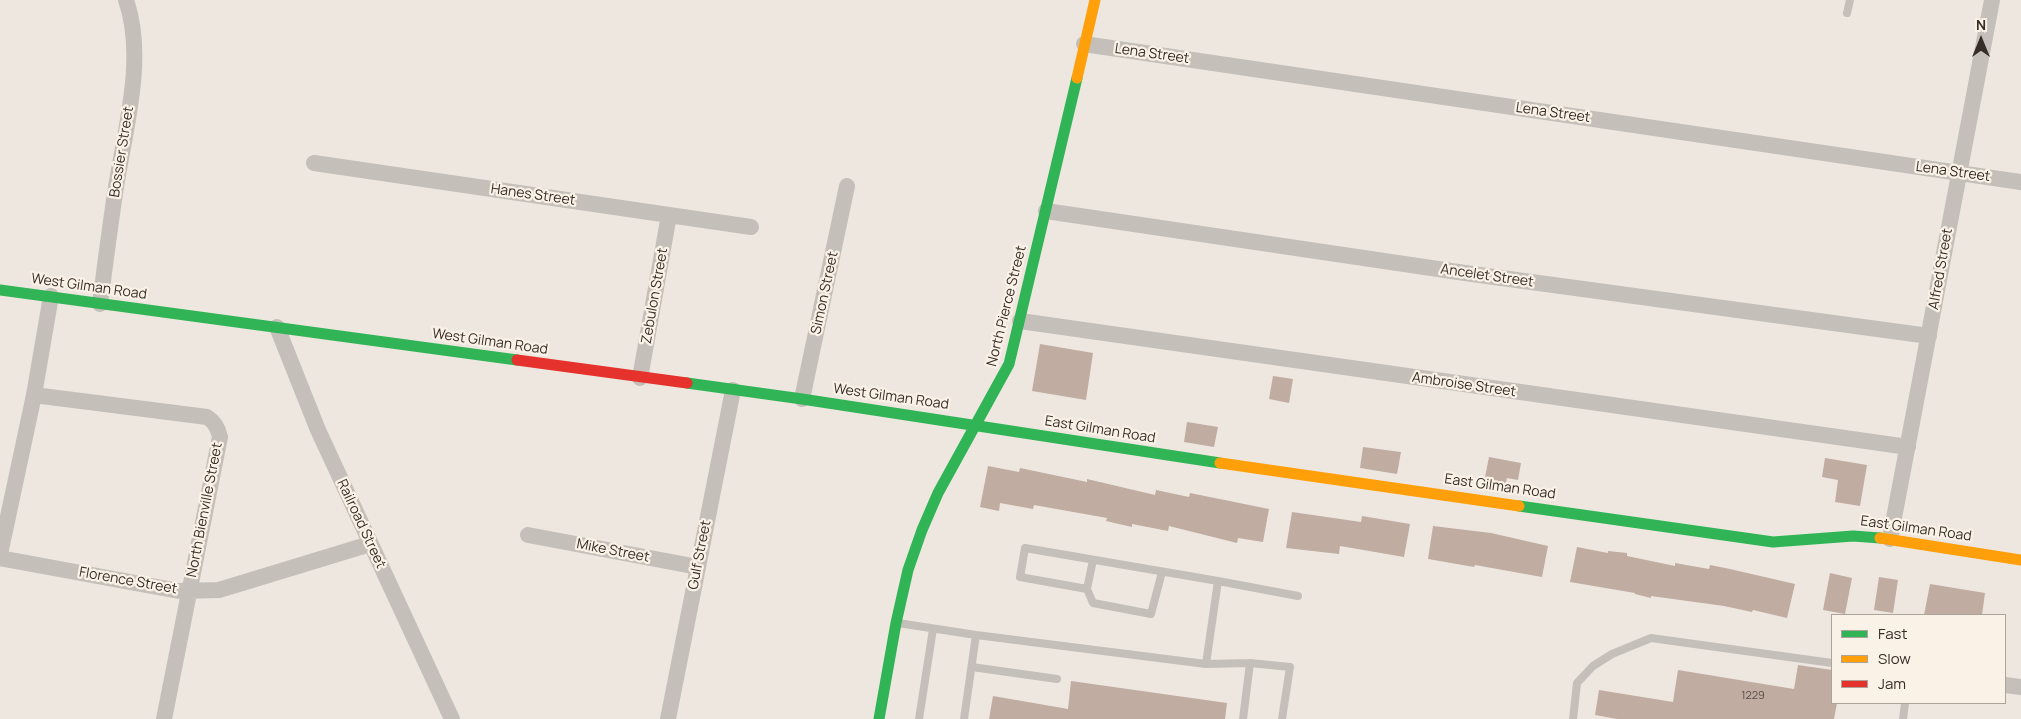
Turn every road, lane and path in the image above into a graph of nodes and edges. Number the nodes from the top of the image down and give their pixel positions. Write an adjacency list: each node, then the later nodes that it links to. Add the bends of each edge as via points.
1 (126, 0): 16 (street, Bossier Street, via 134,28 133,82)
2 (1094, 0): 6 (street, North Pierce Street)
3 (1850, 0): 5 (lane)
4 (1992, 0): 8 (street, Alfred Street)
5 (1848, 13)
6 (1084, 44): 8 (street, Lena Street); 11 (street, North Pierce Street)
7 (314, 163): 12 (street, Hanes Street)
8 (1958, 173): 9 (street, Lena Street); 19 (street, Alfred Street)
9 (2021, 182)
10 (847, 186): 23 (street, Simon Street)
11 (1046, 211): 17 (street, North Pierce Street); 19 (street, Ancelet Street, via 1465,273)
12 (669, 214): 13 (street, Hanes Street); 20 (street, Zebulon Street)
13 (751, 227)
14 (0, 290): 15 (street, West Gilman Road)
15 (51, 296): 16 (street, West Gilman Road); 22 (street)
16 (100, 304): 18 (street, West Gilman Road)
17 (1020, 321): 24 (street, North Pierce Street, via 1004,376); 25 (street, Ambroise Street)
18 (277, 327): 20 (street, West Gilman Road); 28 (street, Railroad Street, via 318,430)
19 (1929, 336): 25 (street, Alfred Street)
20 (640, 378): 21 (street, West Gilman Road)
21 (732, 390): 23 (street, West Gilman Road); 33 (street, Gulf Street)
22 (34, 394): 29 (street); 37 (street, North Bienville Street, via 207,417 216,424 220,437)
23 (802, 399): 24 (street, West Gilman Road)
24 (976, 425): 27 (street, East Gilman Road, via 1142,452 1773,542 1848,536); 39 (street, North Pierce Street, via 938,493 922,530 908,570)
25 (1908, 447): 27 (street, Alfred Street)
26 (528, 535): 33 (street, Mike Street)
27 (1890, 539): 32 (street, East Gilman Road)
28 (370, 544): 37 (street, Florence Street, via 219,590); 51 (street, Railroad Street)
29 (0, 554)
30 (0, 558): 37 (street, Florence Street)
31 (1092, 560): 34 (lane); 36 (lane); 36 (lane, via 1025,548 1020,577)
32 (2021, 560)
33 (698, 567): 52 (street, Gulf Street)
34 (1162, 572): 35 (lane); 36 (lane, via 1151,614 1092,603)
35 (1218, 581): 38 (lane); 44 (lane)
36 (1087, 589)
37 (190, 592): 50 (street, North Bienville Street)
38 (1298, 596)
39 (896, 623): 40 (lane); 53 (street, North Pierce Street)
40 (933, 629): 41 (lane); 54 (lane)
41 (976, 635): 44 (lane); 45 (lane)
42 (1250, 663): 44 (lane); 56 (lane); 57 (lane, via 1290,667)
43 (1831, 663): 58 (lane, via 1651,638 1612,654 1593,666 1578,683)
44 (1206, 664)
45 (972, 667): 46 (lane); 55 (lane)
46 (1057, 679)
47 (2006, 685): 48 (street)
48 (2021, 687)
49 (1905, 704): 59 (lane)
50 (164, 719)
51 (452, 719)
52 (668, 719)
53 (879, 719)
54 (919, 719)
55 (964, 719)
56 (1243, 719)
57 (1282, 719)
58 (1573, 719)
59 (1903, 719)

